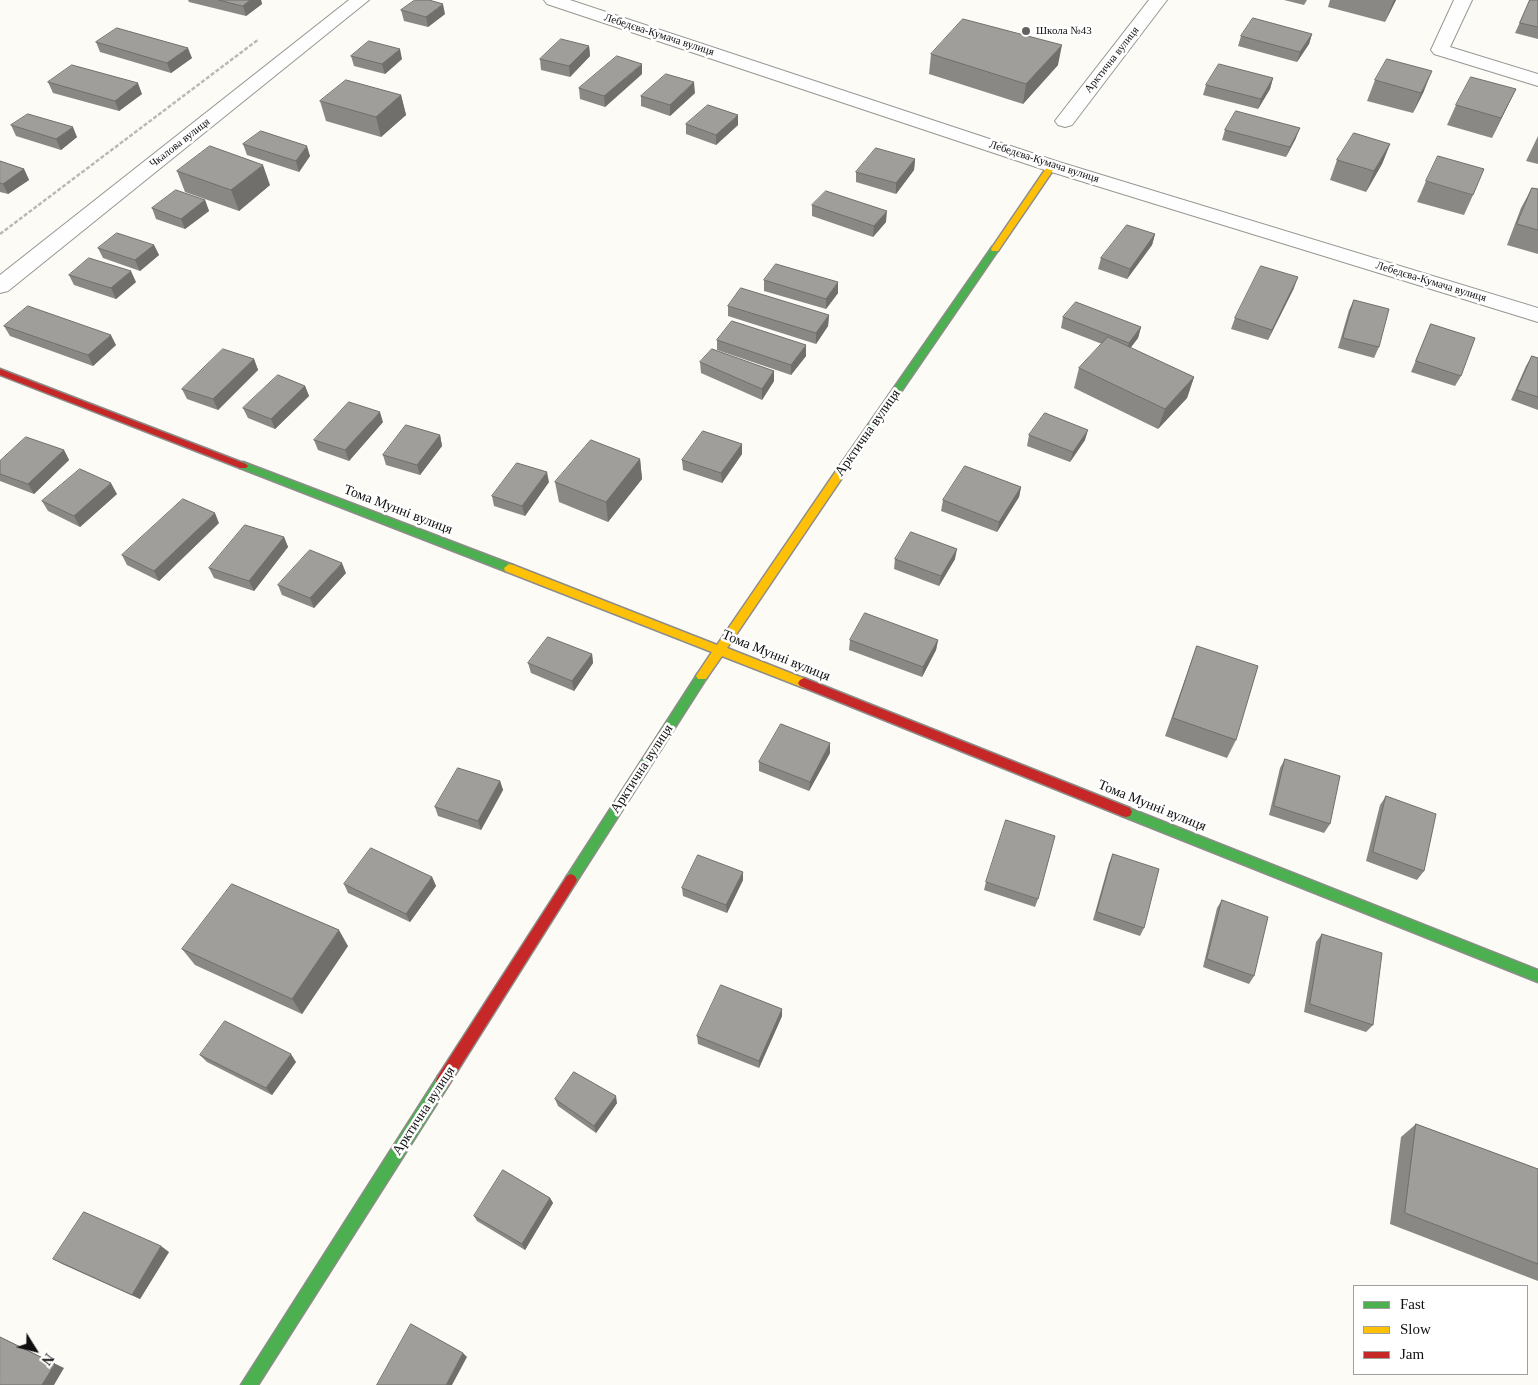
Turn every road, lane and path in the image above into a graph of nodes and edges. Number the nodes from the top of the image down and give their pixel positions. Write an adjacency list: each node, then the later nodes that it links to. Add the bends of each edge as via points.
1 (360, 0): 10 (street, Чкалова вулиця)
2 (553, 0): 8 (street, Лебедєва-Кумача вулиця)
3 (1158, 0): 7 (street, Арктична вулиця)
4 (1463, 0): 6 (street, via 1440,50)
5 (264, 36): 9 (path)
6 (1538, 80)
7 (1065, 121)
8 (1052, 166): 11 (street, Лебедєва-Кумача вулиця); 13 (street, Арктична вулиця)
9 (0, 234)
10 (0, 286)
11 (1538, 315)
12 (0, 372): 13 (street, Тома Мунні вулиця)
13 (718, 649): 14 (street, Тома Мунні вулиця); 15 (street, Арктична вулиця)
14 (1538, 976)
15 (249, 1385)

